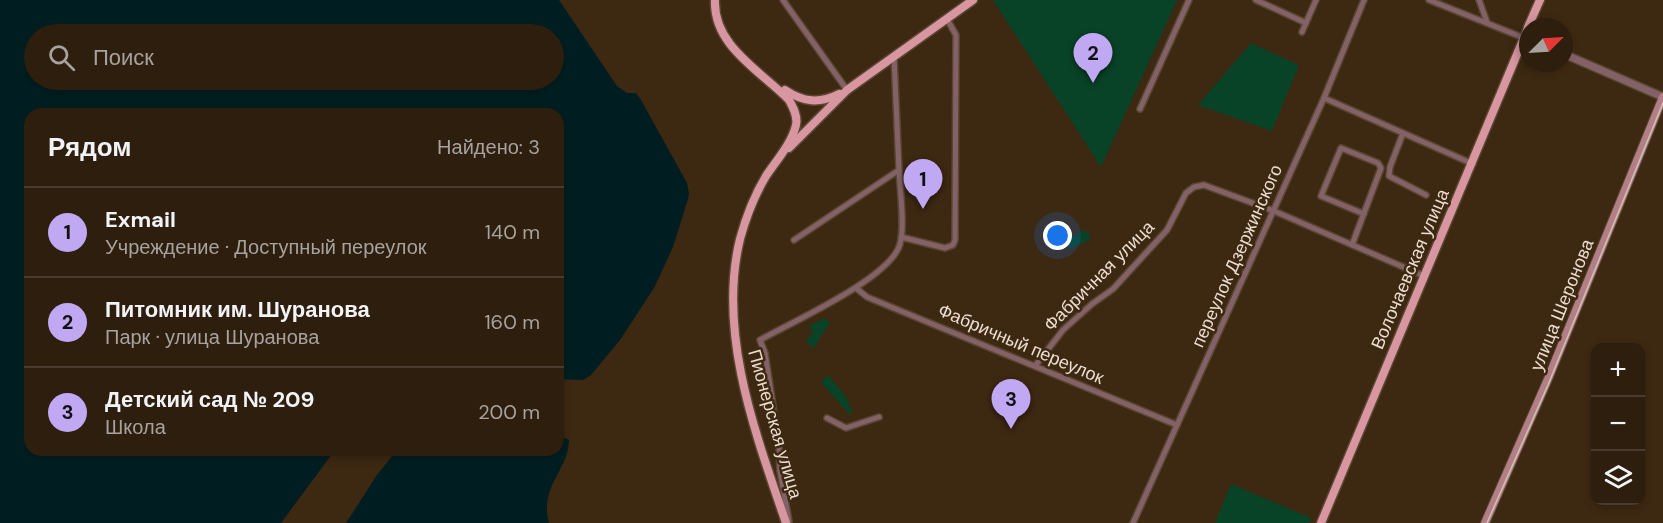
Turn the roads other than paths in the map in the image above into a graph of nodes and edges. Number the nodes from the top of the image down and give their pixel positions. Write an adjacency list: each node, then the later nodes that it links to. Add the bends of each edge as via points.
1 (783, 0): 22 (street)
2 (973, 0): 13 (main road)
3 (1189, 0): 25 (street)
4 (1256, 0): 15 (street)
5 (1306, 0): 10 (street)
6 (1364, 0): 24 (street, переулок Дзержинского)
7 (1429, 0): 14 (street)
8 (1479, 0): 14 (street)
9 (1540, 0): 12 (main road, Волочаевская улица)
10 (1315, 2): 15 (street)
11 (715, 5): 21 (main road, via 729,44)
12 (1532, 18)
13 (947, 19): 18 (main road); 33 (street, via 956,35 955,240 950,248 945,248)
14 (1487, 22): 17 (street)
15 (1306, 23): 16 (street)
16 (1302, 32)
17 (1519, 36)
18 (894, 56): 22 (main road); 29 (street)
19 (1519, 56): 28 (main road, Волочаевская улица)
20 (1573, 58): 23 (street)
21 (762, 74): 22 (main road, via 800,99 812,102); 27 (main road, via 789,100 797,123)
22 (847, 90): 27 (main road)
23 (1663, 97): 45 (main road, улица Шеронова)
24 (1323, 98): 26 (street); 31 (street, переулок Дзержинского)
25 (1140, 109)
26 (1403, 133): 28 (street); 30 (street, via 1389,176)
27 (776, 162): 42 (main road, Пионерская улица, via 744,223 732,307 740,370)
28 (1473, 164): 36 (main road, Волочаевская улица)
29 (899, 170): 33 (street); 34 (street)
30 (1426, 195)
31 (1274, 211): 35 (street, Фабричная улица); 38 (street, Фабричная улица, via 1204,185 1194,187 1186,193 1167,230 1113,289 1063,330); 41 (street, переулок Дзержинского)
32 (1364, 214): 32 (street, via 1381,168 1378,163 1341,148 1321,196); 35 (street)
33 (901, 237): 37 (street, via 898,251)
34 (795, 240)
35 (1352, 245): 36 (street, Фабричная улица)
36 (1424, 276): 44 (main road, Волочаевская улица)
37 (856, 288): 38 (street, Фабричный переулок, via 867,297); 42 (street, via 760,340)
38 (1035, 366): 41 (street, Фабричный переулок)
39 (879, 417): 40 (street, via 846,428)
40 (827, 418)
41 (1178, 425): 43 (street, переулок Дзержинского)
42 (788, 523)
43 (1133, 523)
44 (1322, 523)
45 (1485, 523)

